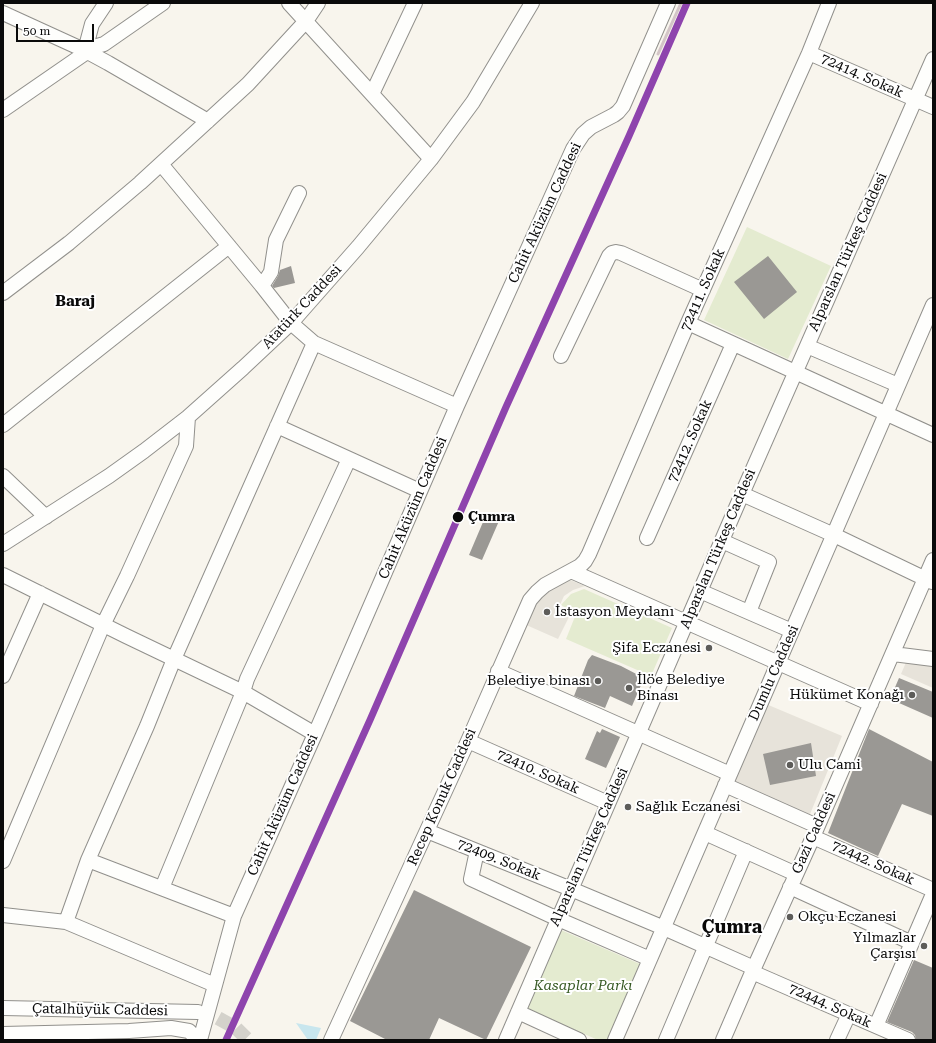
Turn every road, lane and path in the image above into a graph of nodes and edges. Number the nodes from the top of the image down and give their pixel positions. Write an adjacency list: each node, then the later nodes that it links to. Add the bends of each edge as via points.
1 (106, 3): 11 (street, via 92,24)
2 (163, 3): 11 (street, via 104,44)
3 (288, 3): 10 (street)
4 (318, 3): 10 (street)
5 (416, 3): 14 (street)
6 (532, 3): 19 (street, Atatürk Caddesi, via 473,102)
7 (668, 3): 35 (street, Cahit Aküzüm Caddesi, via 623,106 614,115 591,127 573,149)
8 (829, 3): 12 (street, 72411. Sokak)
9 (3, 13): 11 (street)
10 (306, 21): 14 (street); 18 (street, via 248,84)
11 (84, 50): 17 (street, via 84,54); 18 (street)
12 (809, 53): 15 (street, 72414. Sokak); 24 (street, 72411. Sokak)
13 (933, 59): 15 (street, Alparslan Türkeş Caddesi)
14 (372, 94): 19 (street)
15 (916, 100): 16 (street, 72414. Sokak); 31 (street, Alparslan Türkeş Caddesi)
16 (933, 107)
17 (3, 110)
18 (208, 121): 20 (street)
19 (432, 159): 27 (street, Atatürk Caddesi)
20 (161, 164): 22 (street); 25 (street, via 69,243)
21 (299, 193): 23 (street, via 276,240 271,272)
22 (229, 246): 23 (street); 38 (street)
23 (262, 286): 27 (street)
24 (703, 290): 28 (street, 72411. Sokak); 32 (street, via 621,253 612,253)
25 (3, 293)
26 (933, 305): 34 (street, Dumlu Caddesi)
27 (291, 323): 29 (street); 37 (street, Atatürk Caddesi)
28 (688, 323): 30 (street); 51 (street, 72411. Sokak, via 589,554 580,566)
29 (314, 343): 35 (street); 39 (street)
30 (734, 344): 33 (street); 47 (street, 72412. Sokak)
31 (807, 346): 33 (street, Alparslan Türkeş Caddesi); 34 (street)
32 (561, 356)
33 (796, 372): 36 (street); 44 (street, Alparslan Türkeş Caddesi)
34 (898, 385): 36 (street, Dumlu Caddesi)
35 (457, 406): 43 (street, Cahit Aküzüm Caddesi)
36 (886, 413): 40 (street); 46 (street, Dumlu Caddesi)
37 (188, 417): 45 (street, Atatürk Caddesi, via 109,476); 58 (street, via 186,446)
38 (3, 425)
39 (277, 426): 41 (street); 61 (street)
40 (933, 435)
41 (349, 459): 43 (street); 66 (street)
42 (3, 476): 45 (street)
43 (420, 491): 68 (street, Cahit Aküzüm Caddesi)
44 (742, 494): 46 (street); 48 (street, Alparslan Türkeş Caddesi)
45 (46, 517): 49 (street, Atatürk Caddesi)
46 (834, 535): 53 (street); 59 (street, Dumlu Caddesi)
47 (646, 538)
48 (722, 541): 54 (street, Alparslan Türkeş Caddesi); 56 (street, via 769,562)
49 (3, 544)
50 (933, 560): 53 (street, Gazi Caddesi)
51 (571, 571): 57 (street); 64 (street, Recep Konuk Caddesi, via 545,586 530,600)
52 (3, 575): 55 (street)
53 (929, 580): 60 (street, Gazi Caddesi)
54 (700, 591): 56 (street); 57 (street, Alparslan Türkeş Caddesi)
55 (40, 593): 58 (street); 65 (street)
56 (749, 612): 59 (street)
57 (686, 622): 63 (street); 69 (street, Alparslan Türkeş Caddesi)
58 (103, 624): 61 (street); 79 (street)
59 (792, 631): 63 (street, Dumlu Caddesi)
60 (893, 654): 62 (street); 67 (street, Gazi Caddesi)
61 (174, 659): 66 (street); 78 (street)
62 (933, 659)
63 (779, 663): 67 (street); 71 (street, Dumlu Caddesi)
64 (498, 671): 69 (street, 72442. Sokak); 70 (street, Recep Konuk Caddesi)
65 (3, 676)
66 (243, 692): 68 (street); 82 (street)
67 (871, 704): 74 (street, Gazi Caddesi)
68 (315, 734): 87 (street, Cahit Aküzüm Caddesi)
69 (638, 734): 71 (street, 72442. Sokak); 72 (street, Alparslan Türkeş Caddesi)
70 (468, 741): 72 (street, 72410. Sokak); 73 (street, Recep Konuk Caddesi)
71 (728, 779): 74 (street, 72442. Sokak); 75 (street, Dumlu Caddesi)
72 (608, 803): 83 (street, Alparslan Türkeş Caddesi)
73 (426, 831): 76 (street, 72409. Sokak); 105 (street, Recep Konuk Caddesi)
74 (815, 831): 80 (street, Gazi Caddesi); 84 (street, 72442. Sokak)
75 (705, 833): 77 (street); 90 (street, Dumlu Caddesi)
76 (477, 851): 83 (street, 72409. Sokak); 88 (street, via 471,879)
77 (746, 851): 80 (street); 92 (street)
78 (88, 860): 82 (street); 89 (street)
79 (3, 861)
80 (796, 874): 81 (street, Gazi Caddesi)
81 (790, 887): 91 (street); 94 (street, Gazi Caddesi)
82 (162, 888): 87 (street)
83 (571, 889): 88 (street, Alparslan Türkeş Caddesi); 90 (street, 72409. Sokak)
84 (933, 890)
85 (933, 894): 91 (street)
86 (3, 915): 89 (street)
87 (234, 916): 95 (street, Cahit Aküzüm Caddesi)
88 (558, 919): 93 (street); 98 (street, Alparslan Türkeş Caddesi)
89 (66, 922): 95 (street)
90 (664, 928): 92 (street, 72444. Sokak); 93 (street, Dumlu Caddesi)
91 (912, 943): 100 (street)
92 (705, 946): 94 (street, 72444. Sokak); 109 (street)
93 (650, 959): 108 (street, Dumlu Caddesi)
94 (753, 970): 99 (street, 72444. Sokak); 110 (street, Gazi Caddesi)
95 (215, 985): 104 (street, Cahit Aküzüm Caddesi)
96 (3, 1008): 97 (street, Çatalhüyük Caddesi)
97 (198, 1012)
98 (518, 1012): 106 (street, Alparslan Türkeş Caddesi); 107 (street)
99 (849, 1014): 100 (street, 72444. Sokak); 111 (street)
100 (876, 1026): 112 (street, 72444. Sokak)
101 (3, 1034): 102 (street, Çatalhüyük Caddesi)
102 (43, 1036): 103 (street, Çatalhüyük Caddesi)
103 (127, 1036): 104 (street, Çatalhüyük Caddesi, via 171,1028 189,1031)
104 (199, 1040)
105 (331, 1040)
106 (506, 1040)
107 (579, 1040)
108 (615, 1040)
109 (666, 1040)
110 (723, 1040)
111 (837, 1040)
112 (908, 1040)

